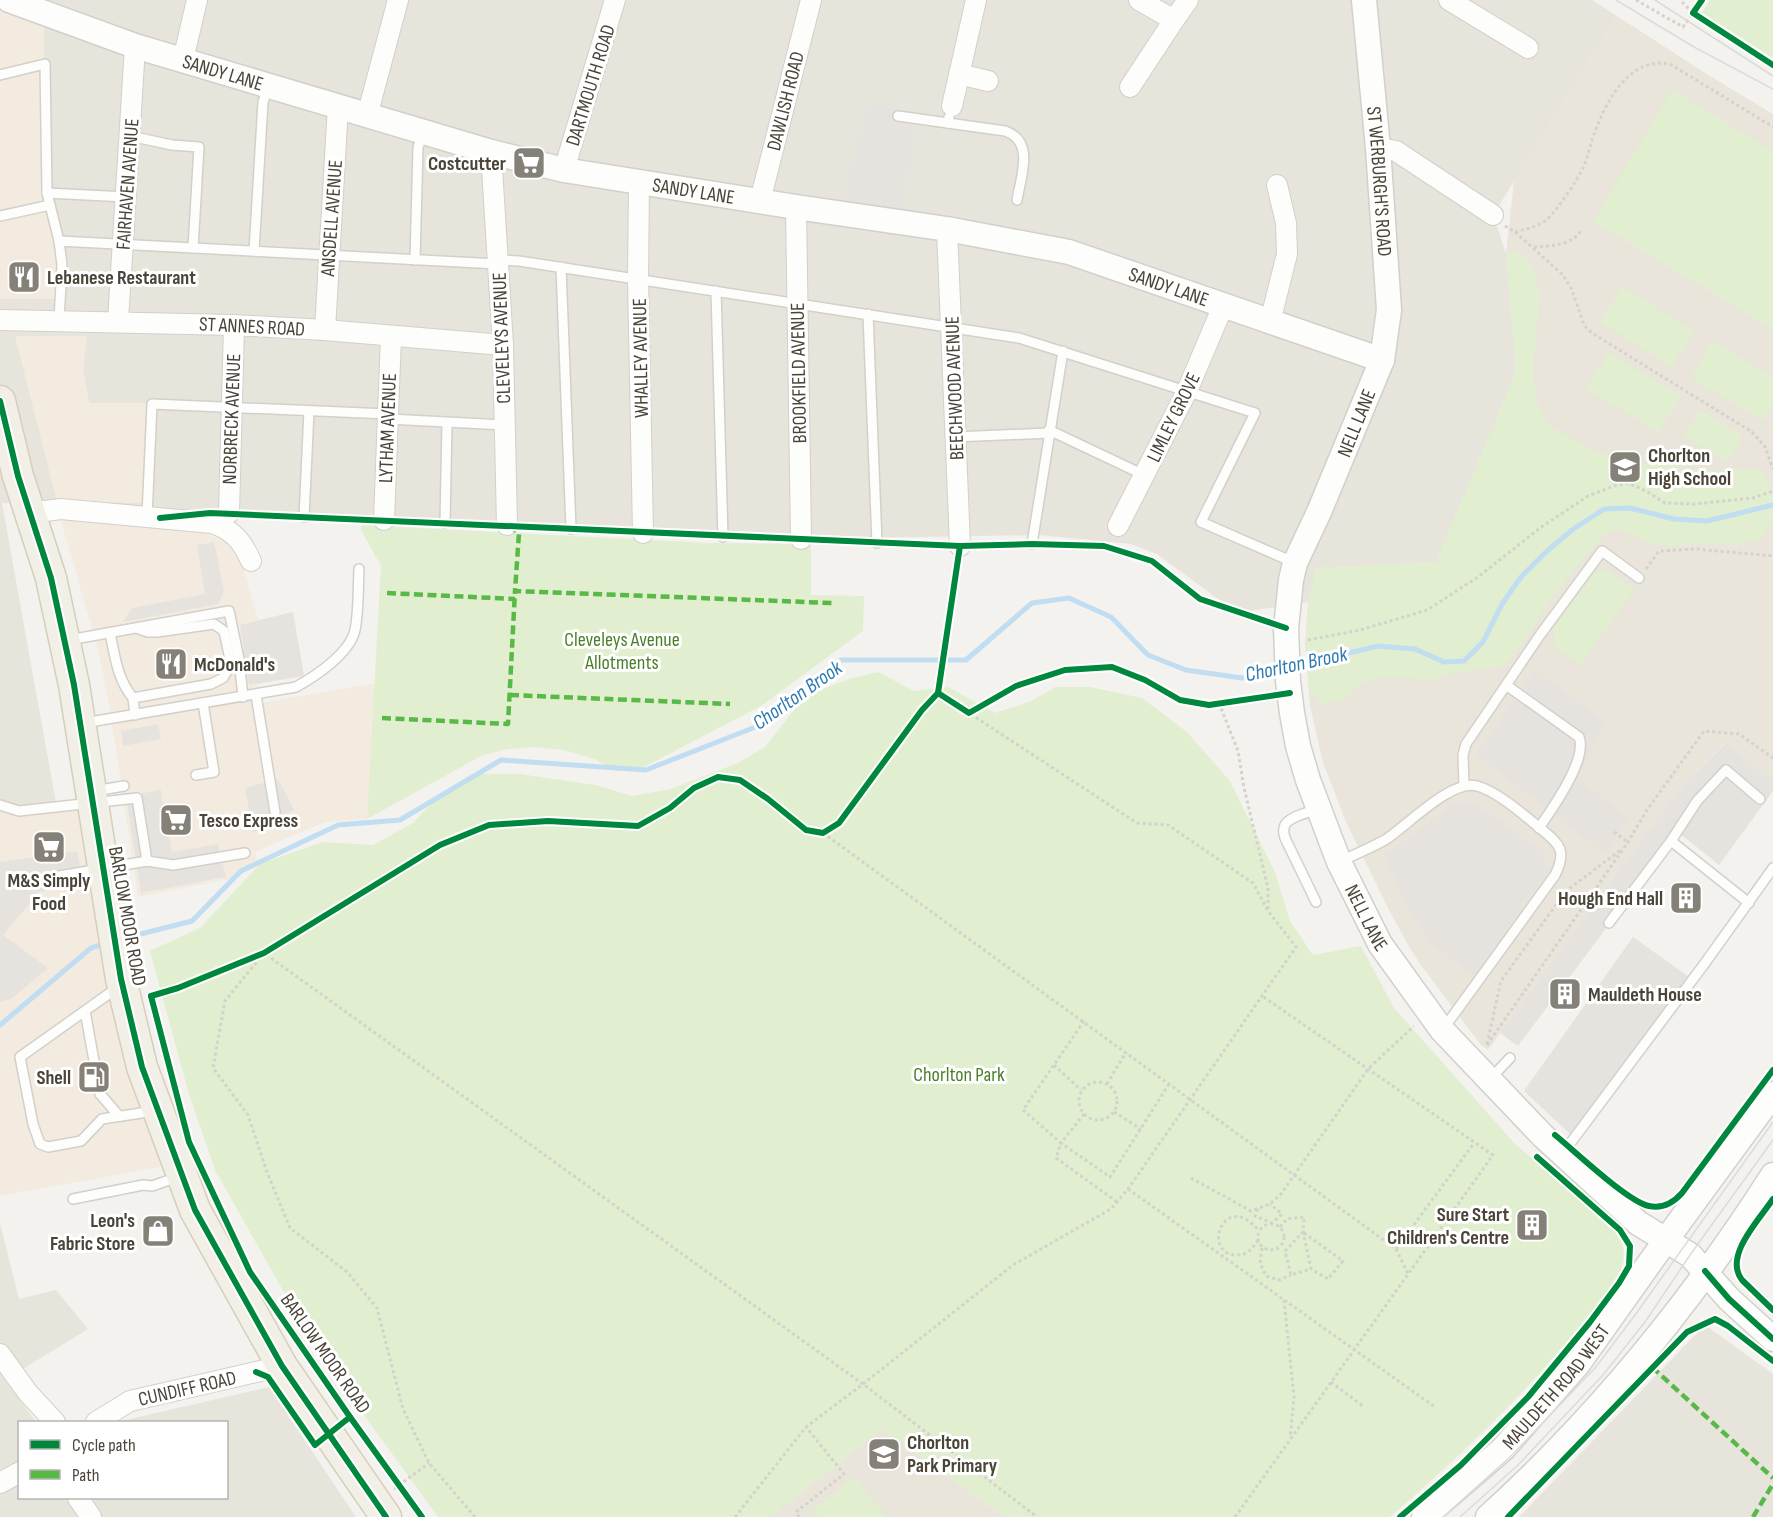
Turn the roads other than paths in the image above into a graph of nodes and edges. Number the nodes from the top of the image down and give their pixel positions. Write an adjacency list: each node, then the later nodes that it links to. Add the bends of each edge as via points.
1 (9, 0): 12 (street, SANDY LANE)
2 (197, 0): 14 (street)
3 (398, 0): 22 (street)
4 (615, 0): 28 (street, DARTMOUTH ROAD)
5 (811, 0): 34 (street, DAWLISH ROAD)
6 (976, 0): 15 (street)
7 (1139, 0): 11 (street)
8 (1188, 0): 11 (street)
9 (1364, 0): 26 (street, ST WERBURGH'S ROAD)
10 (1449, 0): 13 (street)
11 (1174, 21): 19 (street)
12 (135, 46): 14 (street, SANDY LANE); 25 (street, FAIRHAVEN AVENUE)
13 (1528, 48)
14 (183, 60): 18 (street, SANDY LANE)
15 (959, 74): 17 (street); 21 (street)
16 (0, 75): 31 (lane, via 45,64)
17 (988, 81)
18 (269, 86): 20 (street, SANDY LANE); 43 (lane, via 263,102)
19 (1130, 87)
20 (338, 106): 22 (street, SANDY LANE); 44 (street, ANSDELL AVENUE)
21 (950, 115): 23 (lane); 33 (lane, via 1005,130 1020,139 1024,150)
22 (367, 116): 24 (street, SANDY LANE)
23 (898, 116)
24 (423, 132): 27 (street, SANDY LANE); 45 (lane, via 418,147)
25 (130, 136): 32 (street, FAIRHAVEN AVENUE); 42 (lane, via 199,147)
26 (1378, 148): 37 (street, via 1396,151); 63 (street, ST WERBURGH'S ROAD, via 1389,310)
27 (491, 152): 28 (street, SANDY LANE); 46 (street, CLEVELEYS AVENUE)
28 (564, 170): 29 (street, SANDY LANE)
29 (639, 182): 34 (street, SANDY LANE); 48 (street, WHALLEY AVENUE)
30 (1277, 185): 56 (street, via 1286,223 1287,255)
31 (47, 193): 32 (lane); 35 (lane)
32 (126, 196): 41 (street, FAIRHAVEN AVENUE)
33 (1017, 200)
34 (760, 201): 36 (street, SANDY LANE)
35 (50, 205): 38 (lane); 40 (lane)
36 (796, 207): 39 (street, SANDY LANE); 50 (street, BROOKFIELD AVENUE)
37 (1493, 215)
38 (0, 216)
39 (948, 229): 51 (street, SANDY LANE, via 1070,252); 58 (street, BEECHWOOD AVENUE)
40 (58, 241): 41 (lane); 54 (lane, via 62,265)
41 (123, 244): 42 (lane); 55 (street, FAIRHAVEN AVENUE)
42 (192, 248): 43 (lane)
43 (254, 251): 44 (lane)
44 (329, 255): 45 (lane); 59 (street, ANSDELL AVENUE)
45 (415, 260): 46 (lane)
46 (498, 262): 47 (lane); 61 (street, CLEVELEYS AVENUE)
47 (561, 267): 48 (lane); 84 (lane)
48 (638, 279): 49 (lane); 85 (street, WHALLEY AVENUE)
49 (716, 291): 50 (lane); 86 (lane)
50 (797, 303): 52 (lane); 87 (street, BROOKFIELD AVENUE)
51 (1223, 306): 56 (street, SANDY LANE); 64 (street, LIMLEY GROVE)
52 (868, 314): 58 (lane); 88 (lane)
53 (0, 320): 54 (street, ST ANNES ROAD)
54 (59, 320): 55 (street, ST ANNES ROAD)
55 (118, 321): 57 (street, ST ANNES ROAD)
56 (1270, 322): 63 (street, SANDY LANE)
57 (234, 325): 59 (street, ST ANNES ROAD); 66 (street, NORBRECK AVENUE)
58 (951, 327): 62 (lane, via 1019,338); 72 (street, BEECHWOOD AVENUE)
59 (325, 330): 60 (street, ST ANNES ROAD)
60 (391, 336): 61 (street, ST ANNES ROAD); 68 (street, LYTHAM AVENUE)
61 (503, 345): 70 (street, CLEVELEYS AVENUE)
62 (1063, 351): 64 (lane); 71 (lane)
63 (1382, 360): 92 (street, NELL LANE)
64 (1187, 391): 75 (street, LIMLEY GROVE); 92 (lane, via 1255,413 1201,522)
65 (0, 401): 73 (main road, BARLOW MOOR ROAD)
66 (232, 407): 67 (lane); 77 (street, NORBRECK AVENUE); 78 (lane, via 152,404)
67 (309, 411): 68 (lane); 79 (lane)
68 (388, 417): 69 (lane); 80 (street, LYTHAM AVENUE)
69 (447, 423): 70 (lane); 81 (lane)
70 (505, 425): 82 (street, CLEVELEYS AVENUE)
71 (1049, 432): 72 (lane); 75 (lane); 89 (lane)
72 (956, 437): 90 (street, BEECHWOOD AVENUE)
73 (5, 444): 74 (main road, BARLOW MOOR ROAD)
74 (9, 476): 76 (main road, BARLOW MOOR ROAD)
75 (1144, 476): 83 (street, LIMLEY GROVE)
76 (29, 513): 78 (street, via 61,509); 97 (main road, BARLOW MOOR ROAD, via 51,578)
77 (229, 513)
78 (147, 517): 91 (street, via 223,526 240,539)
79 (304, 517)
80 (384, 520)
81 (445, 523)
82 (507, 525)
83 (1118, 526)
84 (571, 529)
85 (643, 533)
86 (723, 537)
87 (801, 539)
88 (877, 543)
89 (1032, 544)
90 (960, 546)
91 (251, 561)
92 (1295, 563): 111 (street, NELL LANE, via 1287,618 1292,713 1298,746)
93 (359, 569): 99 (lane, via 355,631 349,644 317,676 296,687)
94 (1639, 578): 98 (lane, via 1602,551)
95 (136, 628): 96 (lane); 100 (lane, via 229,611); 101 (lane, via 157,632 214,624 224,631 231,664 218,682)
96 (110, 633): 97 (lane); 101 (lane, via 118,670)
97 (66, 641): 104 (main road, BARLOW MOOR ROAD)
98 (1506, 685): 106 (lane, via 1466,744 1462,755); 113 (lane, via 1581,742 1580,754 1566,784)
99 (256, 695): 100 (lane); 112 (lane)
100 (243, 697): 102 (lane)
101 (133, 698): 103 (lane)
102 (203, 703): 103 (lane); 105 (lane, via 214,772)
103 (135, 715): 104 (lane)
104 (81, 724): 108 (main road, BARLOW MOOR ROAD)
105 (196, 775)
106 (1464, 785): 113 (lane, via 1486,789); 117 (lane, via 1445,794 1383,841)
107 (124, 786): 108 (lane)
108 (92, 797): 110 (lane, via 19,811); 116 (lane, via 137,798); 118 (main road, BARLOW MOOR ROAD)
109 (1760, 799): 114 (lane, via 1726,770 1697,801)
110 (0, 805)
111 (1319, 809): 117 (street, NELL LANE); 121 (lane, via 1293,819 1284,828 1285,838)
112 (275, 812)
113 (1539, 828): 126 (lane, via 1559,846 1559,868 1460,1008)
114 (1671, 841): 122 (lane); 123 (lane)
115 (245, 853): 116 (lane, via 173,865)
116 (147, 861): 118 (lane)
117 (1339, 862): 126 (street, NELL LANE, via 1380,944)
118 (102, 868): 120 (lane); 124 (main road, BARLOW MOOR ROAD)
119 (1773, 868): 122 (lane)
120 (59, 876)
121 (1316, 902)
122 (1749, 903): 132 (lane)
123 (1609, 923)
124 (120, 977): 125 (lane); 130 (main road, BARLOW MOOR ROAD, via 142,1067)
125 (85, 1011): 131 (lane, via 100,1094); 131 (lane, via 20,1057 33,1124 40,1144 48,1148 81,1141 102,1119)
126 (1435, 1021): 128 (street, NELL LANE, via 1479,1054)
127 (1510, 1058): 128 (lane)
128 (1488, 1081): 132 (street, NELL LANE)
129 (1773, 1094): 136 (street, MAULDETH ROAD WEST)
130 (158, 1110): 131 (lane); 134 (main road, BARLOW MOOR ROAD)
131 (119, 1116)
132 (1563, 1153): 136 (street, NELL LANE, via 1620,1208)
133 (1773, 1175): 137 (street)
134 (183, 1176): 135 (lane, via 152,1186); 140 (main road, BARLOW MOOR ROAD, via 195,1210)
135 (73, 1199)
136 (1666, 1240): 137 (street, NELL LANE, via 1690,1255); 148 (street, MAULDETH ROAD WEST, via 1578,1364 1503,1449)
137 (1705, 1271): 138 (street, NELL LANE); 149 (street, via 1671,1321 1611,1391 1531,1478)
138 (1773, 1339)
139 (0, 1354): 141 (street)
140 (282, 1366): 142 (street, CUNDIFF ROAD, via 130,1401); 146 (main road, BARLOW MOOR ROAD)
141 (53, 1421)
142 (98, 1421)
143 (18, 1473): 144 (street)
144 (0, 1484)
145 (79, 1499): 147 (street)
146 (387, 1501)
147 (91, 1517)
148 (1424, 1517)
149 (1488, 1517)

